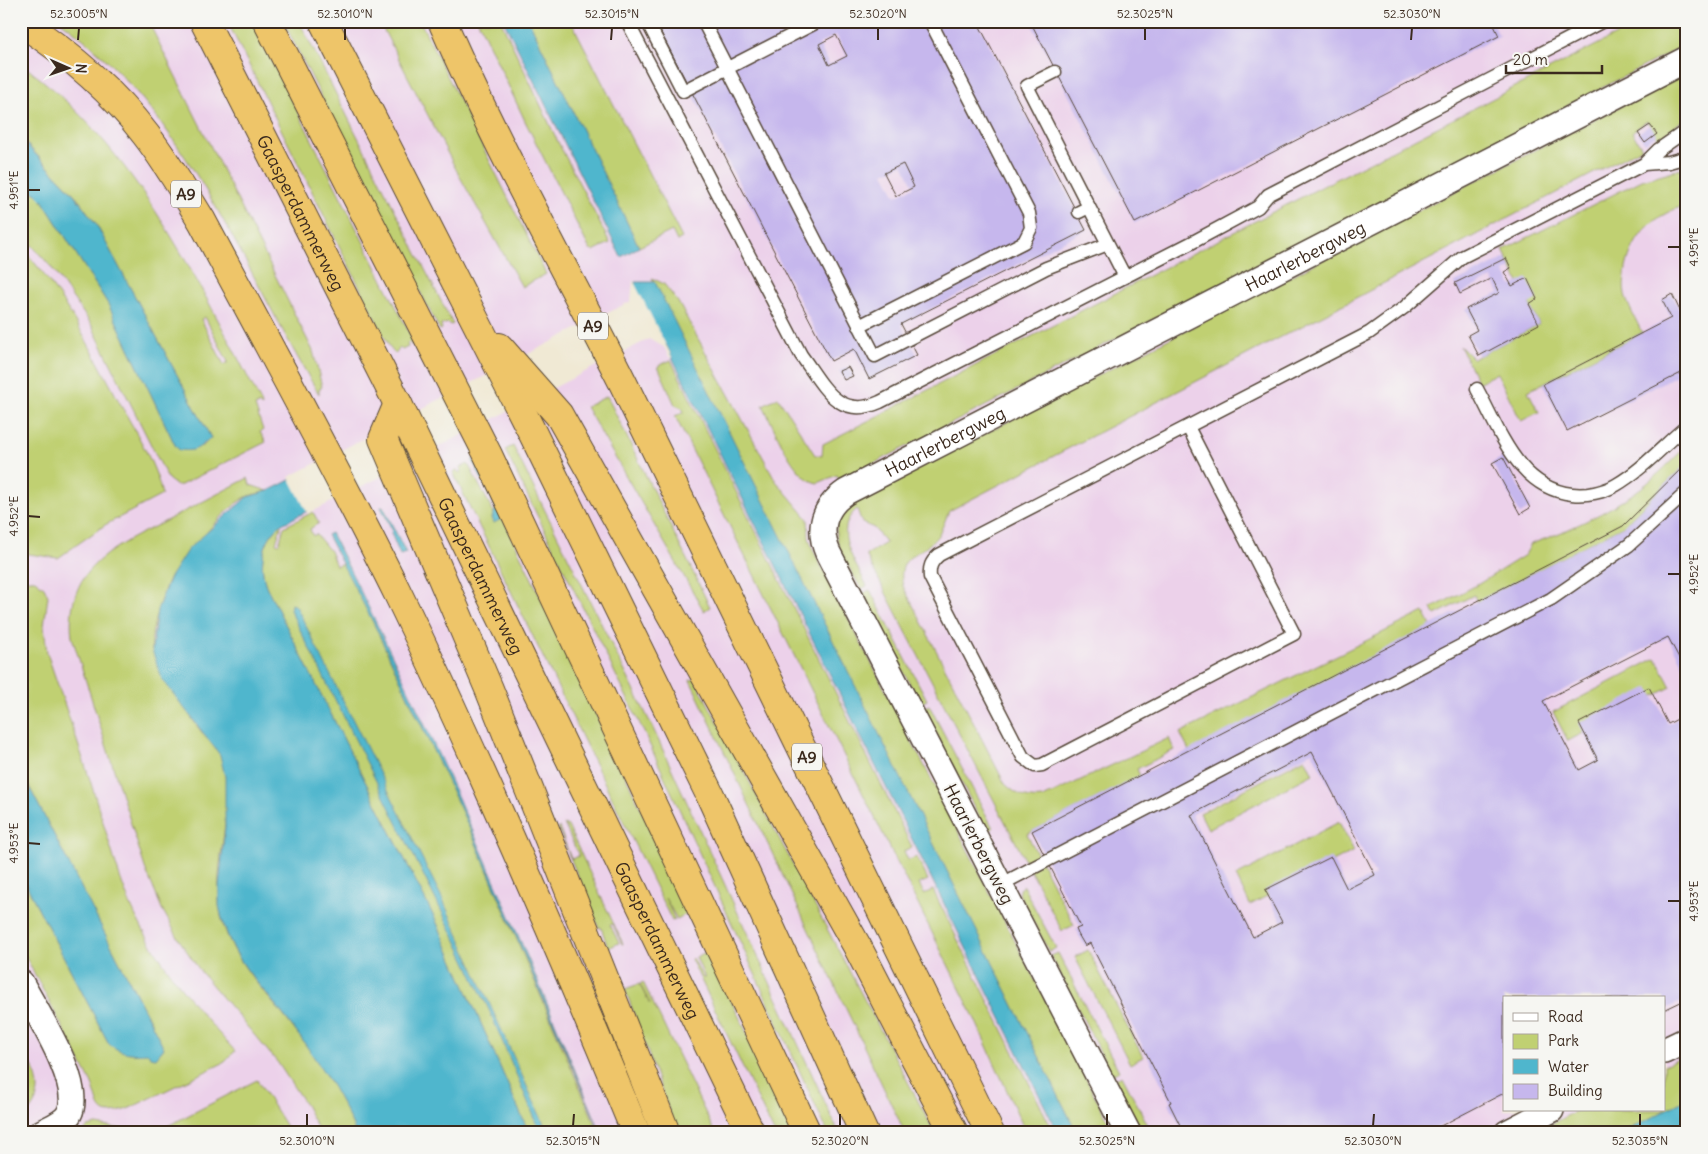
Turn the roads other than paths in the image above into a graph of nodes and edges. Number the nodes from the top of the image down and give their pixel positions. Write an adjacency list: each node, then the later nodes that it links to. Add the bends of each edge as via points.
1 (204, 21): 23 (highway, Gaasperdammerweg)
2 (267, 21): 36 (highway, via 487,453)
3 (323, 21): 20 (highway)
4 (442, 21): 39 (highway, A9)
5 (627, 21): 19 (lane, via 801,356 832,397 845,406 858,408 880,402)
6 (647, 21): 13 (lane, via 683,91)
7 (703, 21): 13 (lane)
8 (819, 21): 13 (lane)
9 (930, 21): 21 (lane, via 1029,213 1031,228 1024,242)
10 (1604, 21): 19 (lane, via 1268,195 1258,207)
11 (21, 22): 33 (highway, A9, via 66,54 104,87 146,135 202,221 360,518 422,645 551,928)
12 (1687, 59): 27 (street, Haarlerbergweg, via 846,492 830,506 822,523 826,548)
13 (728, 68): 21 (lane)
14 (1056, 72): 18 (lane, via 1027,86 1084,210)
15 (1687, 130): 17 (lane)
16 (1687, 157): 17 (lane)
17 (1644, 164): 25 (lane, via 1462,257 1370,333)
18 (1108, 244): 19 (lane); 21 (lane, via 1046,268 875,356)
19 (1124, 276)
20 (472, 316): 37 (highway, via 710,795); 38 (highway, via 559,415 857,946)
21 (859, 326)
22 (1477, 389): 24 (lane, via 1529,476 1561,493 1579,495 1616,485)
23 (398, 404): 34 (highway, via 383,439 490,689); 35 (highway, Gaasperdammerweg)
24 (1687, 426)
25 (1188, 427): 25 (lane, via 932,561 930,577 1023,757 1035,766 1294,634)
26 (1687, 492): 27 (lane, via 1629,545 1550,599)
27 (1009, 881): 40 (street, Haarlerbergweg)
28 (21, 984): 32 (street, via 66,1070 72,1089 71,1109 66,1119)
29 (1687, 1040): 30 (street)
30 (1666, 1050)
31 (1547, 1112): 41 (street)
32 (41, 1133)
33 (636, 1133)
34 (666, 1133)
35 (752, 1133)
36 (807, 1133)
37 (864, 1133)
38 (954, 1133)
39 (990, 1133)
40 (1128, 1133)
41 (1507, 1133)

